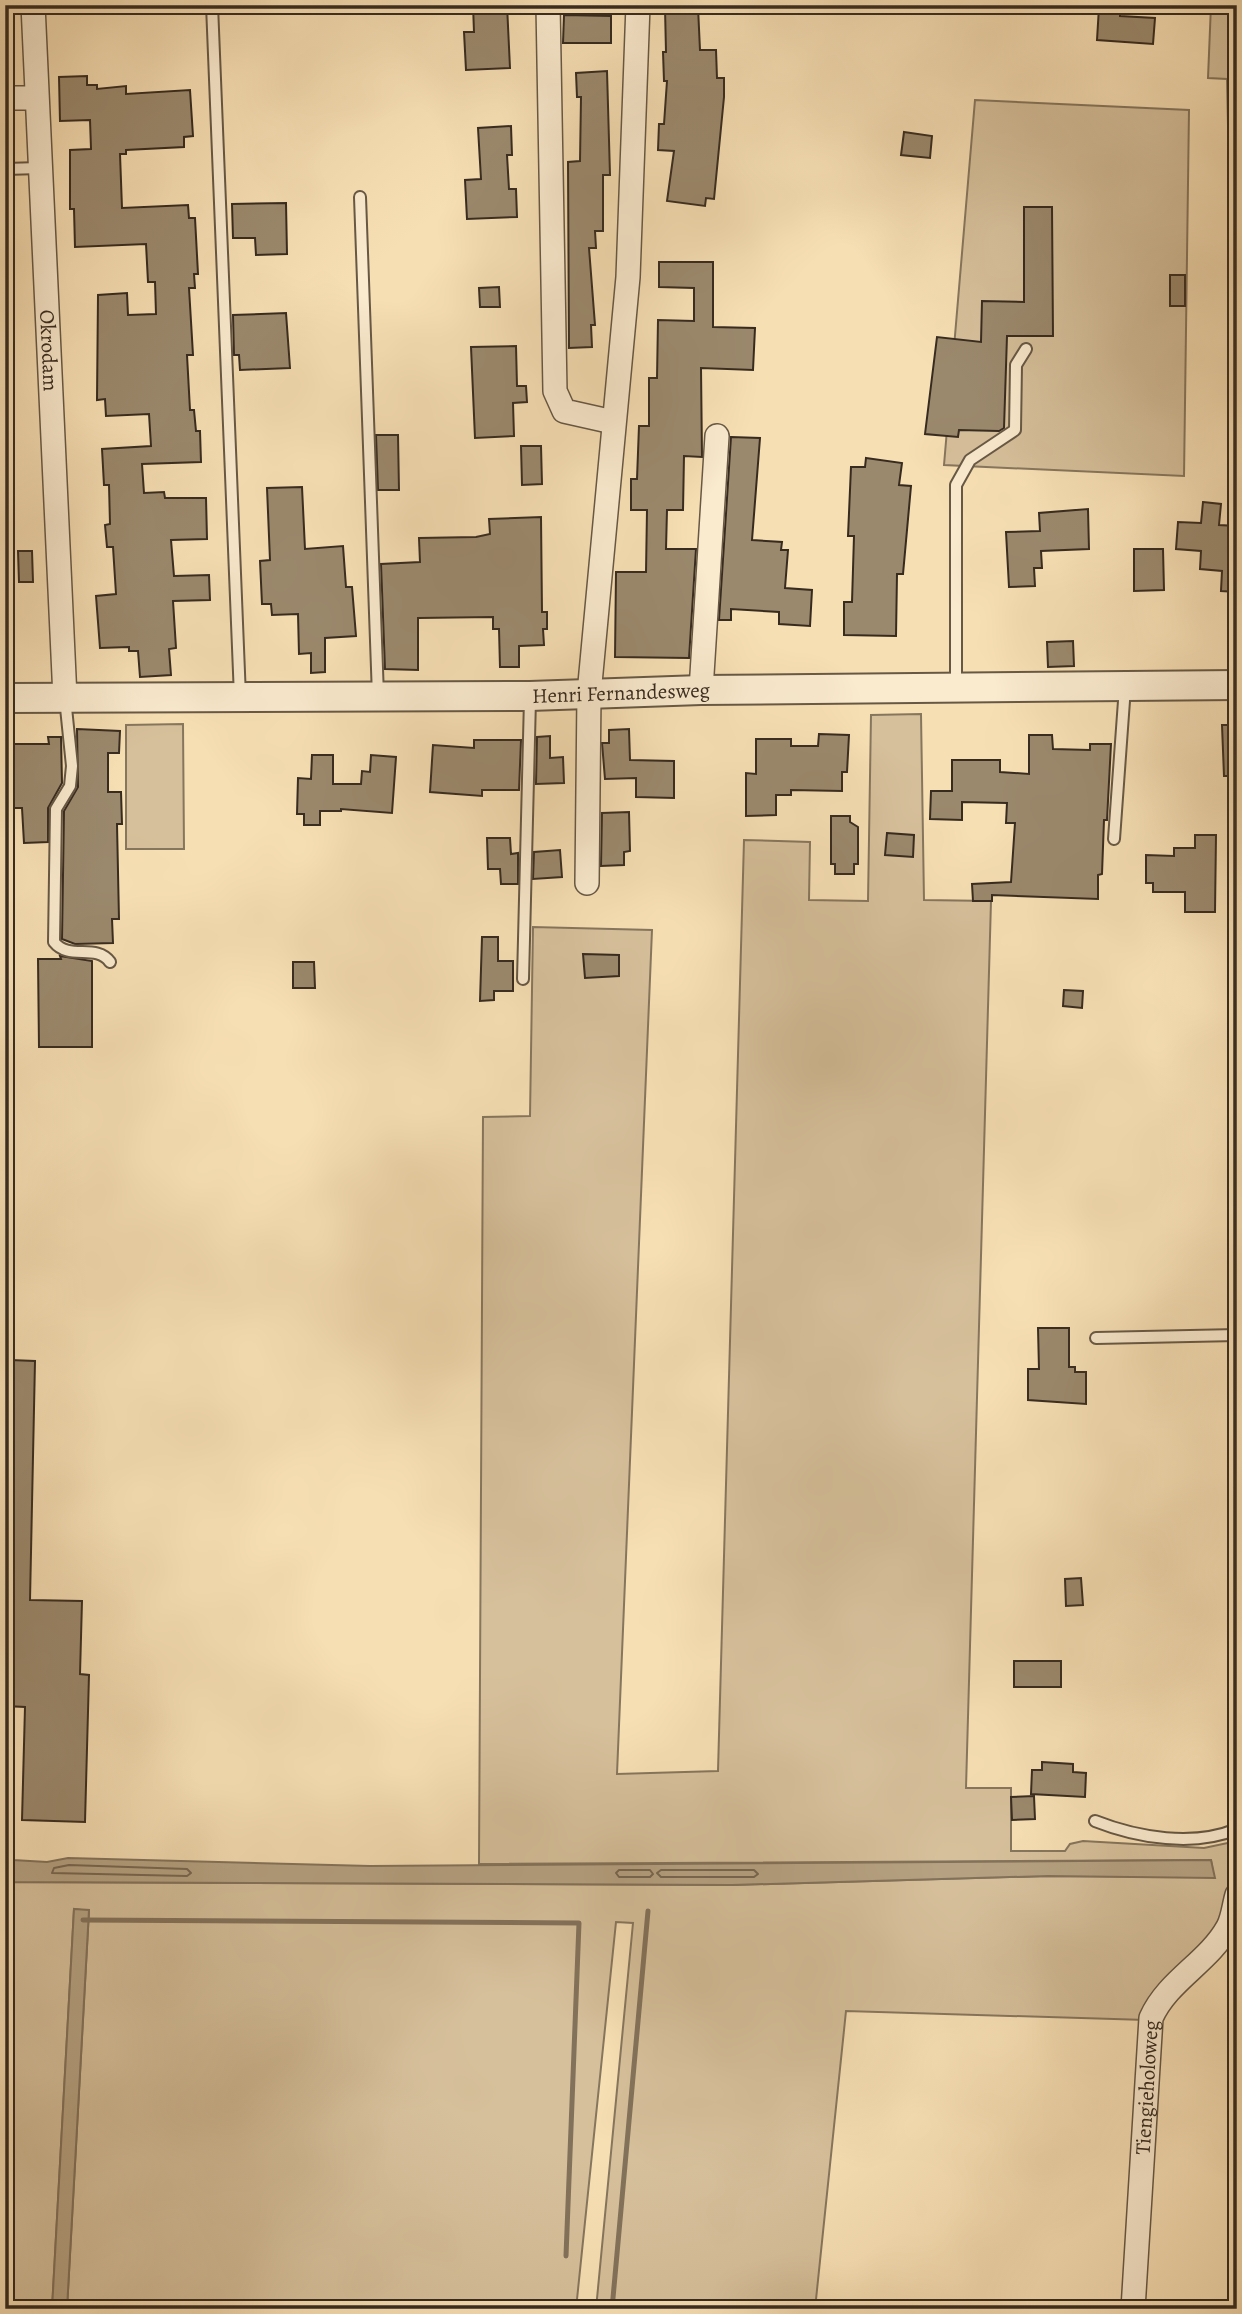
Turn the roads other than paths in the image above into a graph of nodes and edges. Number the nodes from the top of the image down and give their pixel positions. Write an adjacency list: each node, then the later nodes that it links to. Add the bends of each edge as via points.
1 (33, 5): 6 (street, Okrodam)
2 (212, 5): 18 (lane)
3 (548, 5): 11 (street, via 555,391 564,411)
4 (638, 5): 11 (street, via 628,277)
5 (5, 98): 6 (street)
6 (36, 98): 7 (street, Okrodam)
7 (40, 168): 8 (lane); 22 (street, Okrodam)
8 (5, 169)
9 (360, 197): 19 (lane)
10 (1026, 349): 15 (lane, via 1016,365 1015,430 970,460 956,485)
11 (613, 422): 17 (street)
12 (718, 436): 16 (street)
13 (1125, 684): 14 (street, Henri Fernandesweg); 15 (street, Henri Fernandesweg); 23 (lane)
14 (1237, 685)
15 (956, 688): 16 (street, Henri Fernandesweg)
16 (701, 690): 17 (street, Henri Fernandesweg)
17 (589, 694): 20 (street, Henri Fernandesweg); 24 (street)
18 (240, 696): 19 (street, Henri Fernandesweg); 22 (street, Henri Fernandesweg)
19 (378, 696): 20 (street, Henri Fernandesweg)
20 (530, 696): 26 (lane)
21 (5, 698): 22 (street, Henri Fernandesweg)
22 (65, 698): 25 (lane, via 72,766 70,786 56,809 54,942 65,951 100,953)
23 (1114, 839)
24 (587, 883)
25 (110, 962)
26 (523, 979)
27 (1237, 1335): 28 (lane)
28 (1096, 1338)
29 (1095, 1821): 30 (lane, via 1134,1835 1217,1837)
30 (1237, 1829)
31 (1237, 1895): 32 (street, Tiengieholoweg, via 1229,1926 1210,1951 1159,1999 1151,2018)
32 (1133, 2309)

